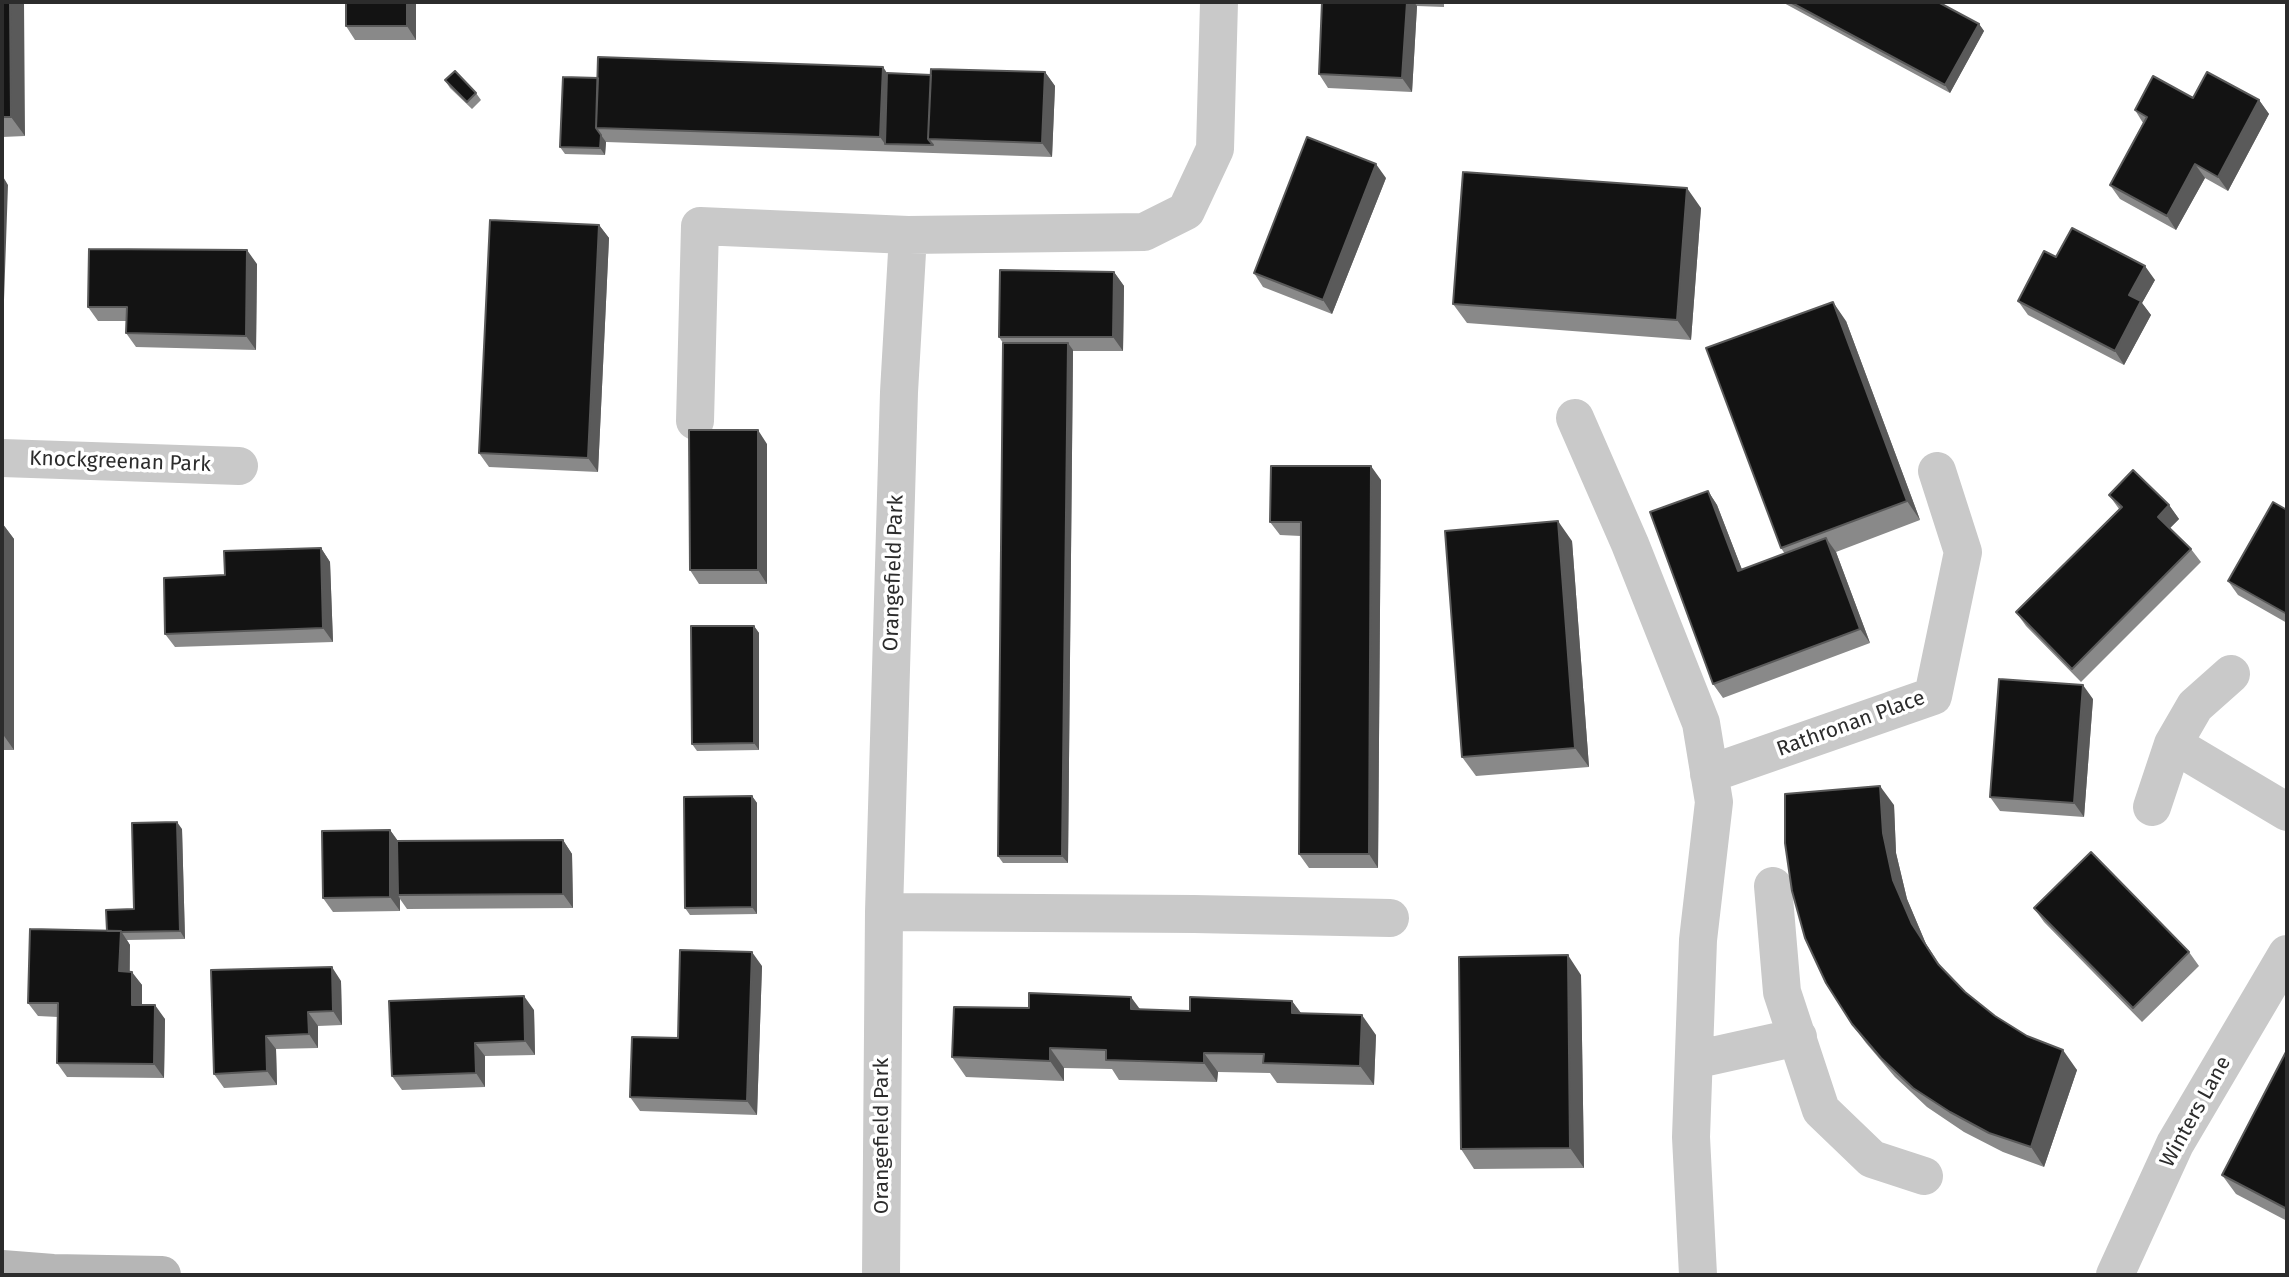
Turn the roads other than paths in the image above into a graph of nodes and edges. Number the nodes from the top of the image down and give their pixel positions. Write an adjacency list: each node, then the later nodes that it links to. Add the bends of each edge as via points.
1 (1219, 2): 2 (street, via 1215,149 1186,211 1144,232)
2 (908, 235): 4 (street, via 700,226); 14 (street, Orangefield Park)
3 (1575, 418): 10 (street, via 1702,723)
4 (695, 421)
5 (2, 458): 6 (street, Knockgreenan Park)
6 (239, 466)
7 (1937, 471): 10 (street, Rathronan Place, via 1964,552 1934,696)
8 (2231, 674): 9 (street, via 2195,706)
9 (2173, 744): 11 (street); 12 (street)
10 (1709, 774): 18 (street, via 1714,802 1698,940)
11 (2152, 807)
12 (2287, 812)
13 (1773, 886): 17 (street, via 1782,992)
14 (884, 912): 15 (street); 22 (street, Orangefield Park)
15 (1390, 918)
16 (2287, 954): 24 (street, Winters Lane, via 2175,1144)
17 (1798, 1037): 18 (street); 19 (street, via 1821,1110 1872,1159)
18 (1693, 1060): 23 (street, via 1690,1137)
19 (1924, 1176)
20 (2, 1269): 21 (main road)
21 (162, 1275)
22 (881, 1275)
23 (1698, 1275)
24 (2115, 1275)

